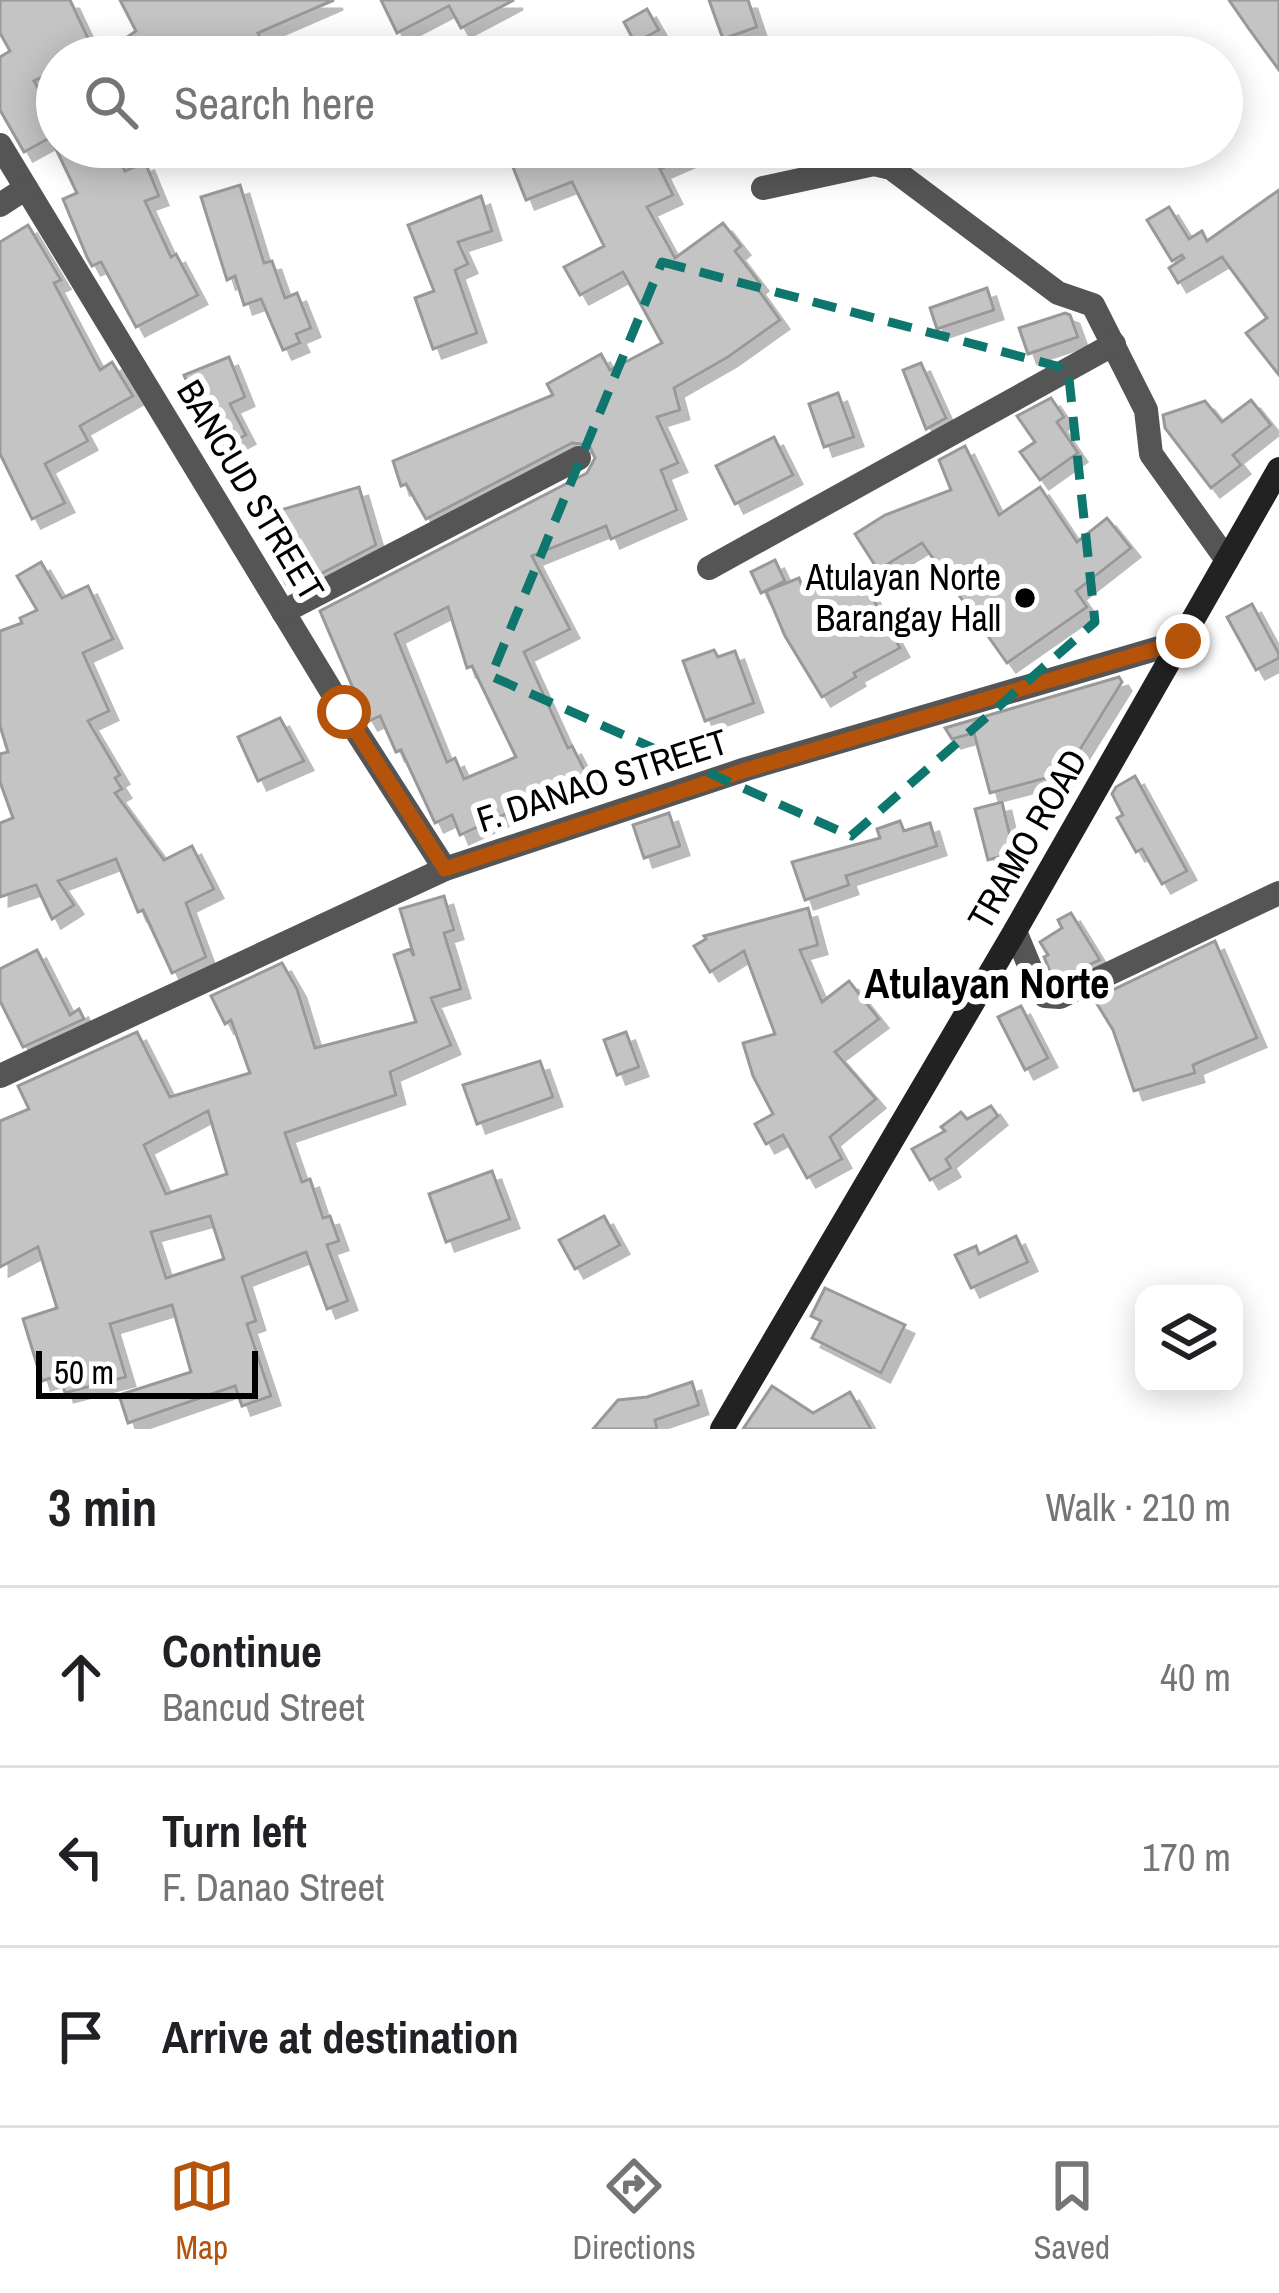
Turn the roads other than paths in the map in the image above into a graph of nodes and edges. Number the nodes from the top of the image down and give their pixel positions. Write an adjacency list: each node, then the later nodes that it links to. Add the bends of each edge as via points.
1 (0, 146): 4 (street, BANCUD STREET)
2 (856, 168): 5 (street)
3 (891, 168): 7 (street, via 1058,293 1093,304)
4 (26, 188): 6 (street); 12 (street, BANCUD STREET)
5 (763, 188)
6 (0, 205)
7 (1114, 344): 10 (street, via 1146,410 1151,454); 11 (street)
8 (579, 458): 12 (street)
9 (1279, 469): 10 (main road, TRAMO ROAD)
10 (1227, 560): 13 (main road, TRAMO ROAD)
11 (709, 568)
12 (283, 612): 14 (street, BANCUD STREET)
13 (1183, 641): 14 (street, F. DANAO STREET); 16 (main road, TRAMO ROAD)
14 (445, 869): 17 (street, F. DANAO STREET)
15 (1279, 893): 16 (street, via 1060,997 1039,989)
16 (1015, 931): 18 (main road, TRAMO ROAD)
17 (0, 1076)
18 (722, 1429)

